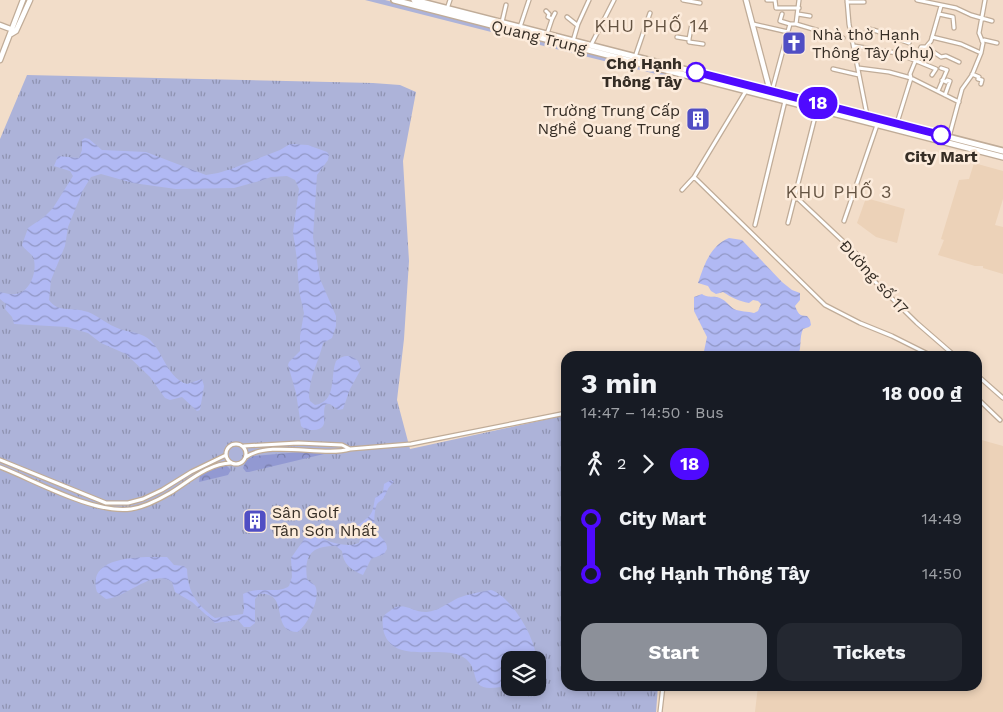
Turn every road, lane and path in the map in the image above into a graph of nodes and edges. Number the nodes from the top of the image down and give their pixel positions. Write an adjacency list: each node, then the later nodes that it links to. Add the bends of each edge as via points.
1 (23, 0): 44 (street)
2 (30, 0): 44 (street)
3 (394, 0): 43 (main road, Quang Trung)
4 (414, 0): 22 (main road, Quang Trung)
5 (450, 0): 22 (street)
6 (528, 0): 43 (street)
7 (589, 0): 41 (street)
8 (614, 0): 59 (street)
9 (683, 0): 16 (street)
10 (746, 0): 37 (street)
11 (767, 0): 12 (street)
12 (775, 0): 23 (street, via 776,8)
13 (798, 0): 23 (street)
14 (917, 0): 21 (street)
15 (985, 0): 32 (street)
16 (690, 1): 19 (street)
17 (847, 1): 18 (street); 46 (street)
18 (864, 2)
19 (700, 3)
20 (506, 5): 35 (street)
21 (941, 6): 29 (street); 32 (street)
22 (447, 8): 35 (main road, Quang Trung)
23 (798, 8): 28 (street)
24 (546, 11): 33 (street)
25 (556, 12): 33 (street)
26 (650, 13): 61 (street)
27 (782, 14): 38 (street, via 780,21)
28 (798, 14): 30 (street); 39 (street)
29 (939, 14): 42 (street, via 953,17); 50 (street)
30 (810, 16)
31 (567, 17): 41 (street)
32 (982, 18): 34 (street); 54 (street, via 979,36)
33 (552, 19): 47 (street)
34 (992, 21)
35 (502, 22): 43 (main road, Quang Trung)
36 (692, 23): 51 (street)
37 (753, 24): 45 (street); 77 (street)
38 (790, 24): 39 (street); 45 (street)
39 (796, 24): 53 (street)
40 (0, 25): 44 (street)
41 (577, 25): 52 (street)
42 (954, 28)
43 (520, 30): 47 (main road, Quang Trung); 59 (main road, Quang Trung)
44 (12, 31): 62 (street)
45 (788, 32): 77 (street)
46 (851, 32): 49 (street, via 867,34 869,29 909,42 912,35); 53 (street)
47 (547, 34): 52 (main road, Quang Trung)
48 (677, 37): 51 (street)
49 (918, 37)
50 (932, 37): 58 (street); 60 (street, via 962,44)
51 (690, 39): 56 (street, via 689,42)
52 (573, 41): 59 (main road, Quang Trung)
53 (853, 41): 57 (street)
54 (982, 41): 55 (street); 60 (street)
55 (997, 43)
56 (703, 44)
57 (854, 46): 63 (street); 65 (street)
58 (926, 47): 63 (street, via 921,47); 64 (street)
59 (590, 48): 61 (main road, Quang Trung); 68 (main road, Quang Trung)
60 (981, 53): 69 (street)
61 (635, 57): 68 (main road, Quang Trung)
62 (0, 60)
63 (916, 60): 71 (street, via 936,69); 72 (street)
64 (959, 62)
65 (858, 68): 70 (street); 72 (street)
66 (941, 68): 73 (street, via 947,70)
67 (833, 69): 70 (street)
68 (679, 70): 75 (main road, Quang Trung); 77 (main road, Quang Trung)
69 (972, 74): 74 (street, via 982,80); 80 (street, via 962,89)
70 (859, 75): 82 (street)
71 (932, 75)
72 (911, 78): 76 (street); 83 (street)
73 (942, 80): 76 (street); 78 (street, via 950,81)
74 (981, 84)
75 (746, 90): 77 (main road, Quang Trung); 89 (street)
76 (938, 91): 78 (street)
77 (770, 94): 79 (main road, Quang Trung); 82 (main road, Quang Trung)
78 (945, 95): 80 (street)
79 (785, 100): 81 (main road, Quang Trung); 94 (street)
80 (959, 102): 86 (street)
81 (816, 109): 84 (main road, Quang Trung); 91 (street)
82 (867, 116): 83 (main road, Quang Trung)
83 (897, 123): 85 (main road, Quang Trung)
84 (878, 124): 85 (main road, Quang Trung); 92 (street)
85 (909, 129): 86 (main road, Quang Trung); 88 (main road, Quang Trung)
86 (949, 137): 87 (main road, Quang Trung)
87 (1003, 151)
88 (1003, 157)
89 (694, 177): 90 (street); 95 (street, via 825,305)
90 (682, 190)
91 (794, 196): 93 (street); 96 (street, Đường số 17, via 863,260 862,268)
92 (844, 221)
93 (788, 223)
94 (755, 224)
95 (922, 351)
96 (949, 351)
97 (982, 380): 98 (street)
98 (1003, 398)
99 (982, 403): 101 (street)
100 (561, 414): 104 (street, via 411,444)
101 (1000, 420)
102 (306, 443): 103 (street); 104 (street, via 342,445); 105 (street)
103 (244, 446): 106 (street, via 231,445); 107 (street)
104 (350, 449): 105 (street, via 334,452)
105 (306, 450): 107 (street, via 259,452)
106 (226, 455): 109 (street); 113 (street)
107 (246, 457): 109 (street, via 240,463)
108 (0, 460): 111 (street)
109 (231, 462): 114 (street)
110 (0, 467): 112 (street)
111 (24, 470): 112 (street); 115 (street)
112 (21, 475): 116 (street)
113 (175, 482): 114 (street); 117 (street, via 143,500)
114 (179, 487): 118 (street, via 142,506)
115 (81, 494): 116 (street); 117 (street)
116 (78, 500): 118 (street)
117 (116, 503): 118 (street)
118 (116, 510)
119 (662, 691): 120 (street)
120 (660, 712)

